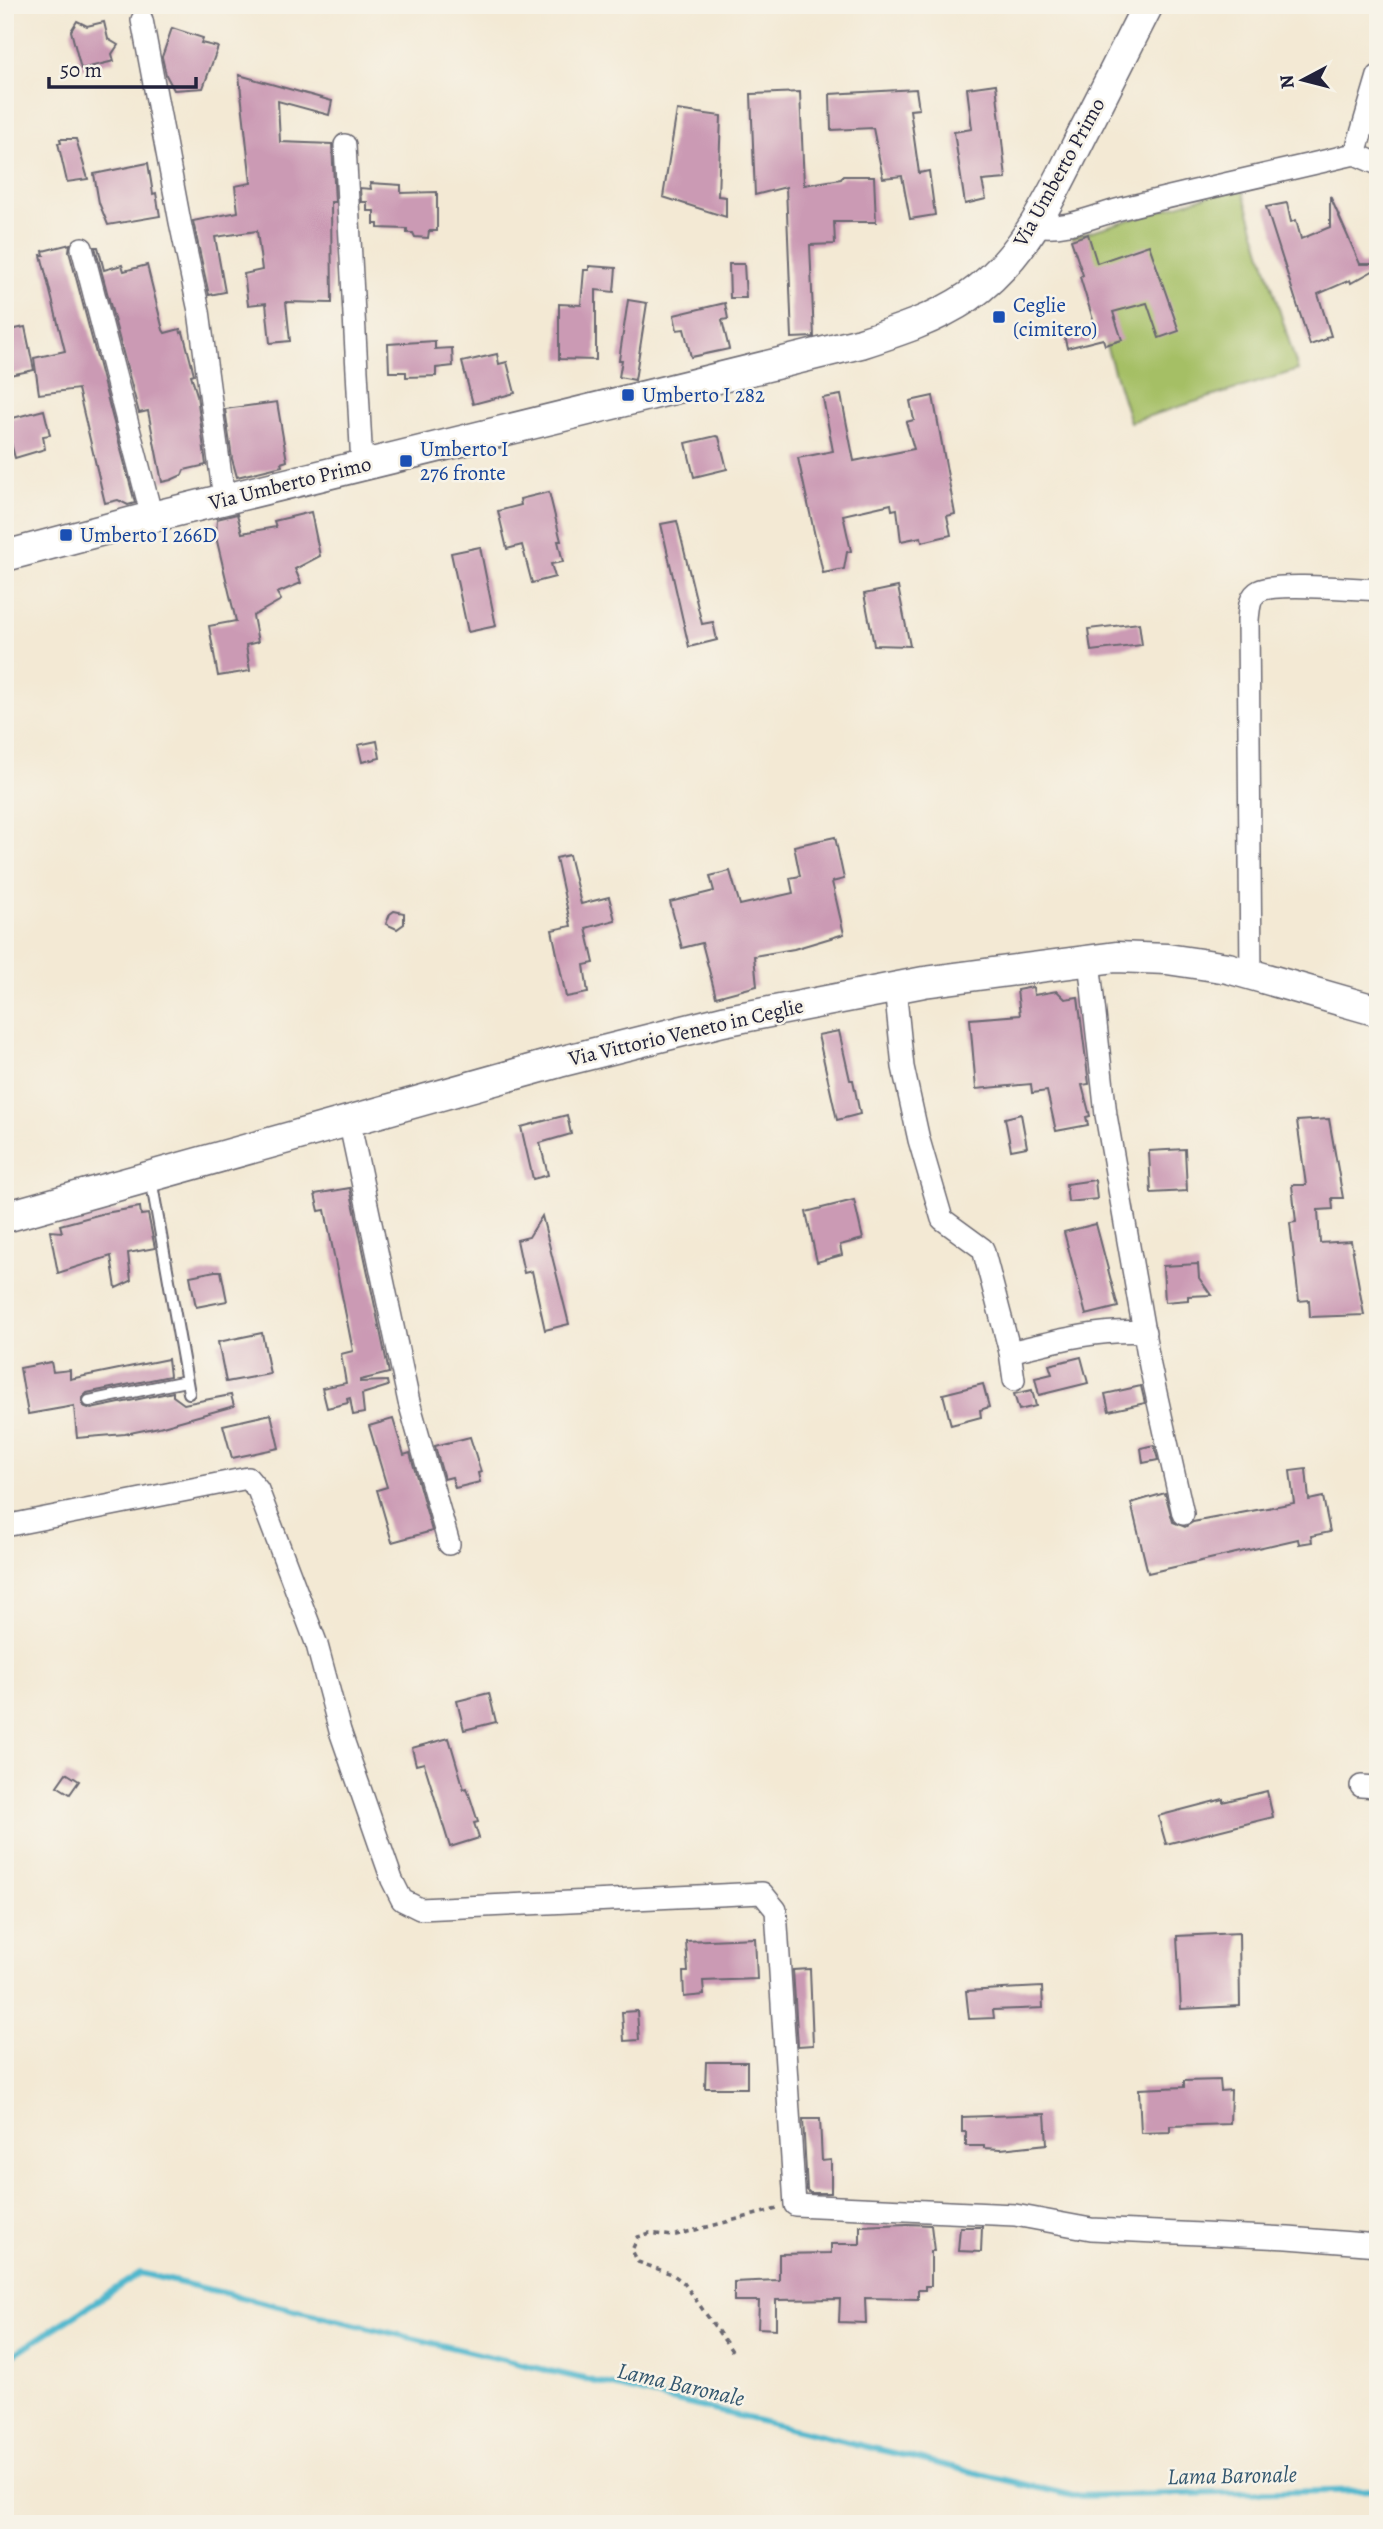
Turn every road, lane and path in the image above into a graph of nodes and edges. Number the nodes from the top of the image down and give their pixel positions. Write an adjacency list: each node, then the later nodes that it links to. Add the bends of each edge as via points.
1 (1148, 5): 7 (main road, Via Umberto Primo)
2 (142, 20): 10 (street, via 199,311)
3 (1378, 76): 5 (street)
4 (345, 145): 9 (street)
5 (1355, 154): 6 (street); 7 (street, via 1059,226)
6 (1378, 164)
7 (1035, 225): 9 (main road, Via Umberto Primo, via 1003,268 968,296 928,320 861,344)
8 (82, 247): 11 (street)
9 (362, 465): 10 (main road, Via Umberto Primo)
10 (224, 499): 11 (main road, Via Umberto Primo)
11 (152, 516): 12 (main road, Via Umberto Primo)
12 (5, 556)
13 (1378, 590): 15 (street, via 1277,587 1259,590 1252,597 1248,620)
14 (1088, 960): 15 (main road, Via Vittorio Veneto in Ceglie, via 1167,959); 16 (main road, Via Vittorio Veneto in Ceglie); 21 (street, via 1106,1115)
15 (1251, 975): 17 (main road, Via Vittorio Veneto in Ceglie)
16 (895, 987): 18 (main road, Via Vittorio Veneto in Ceglie, via 723,1020); 22 (street, via 903,1067 942,1219 983,1249)
17 (1378, 1011)
18 (349, 1120): 19 (main road, Via Vittorio Veneto in Ceglie); 27 (street, via 409,1402)
19 (150, 1175): 20 (main road, Via Vittorio Veneto in Ceglie); 24 (lane, via 188,1387)
20 (5, 1217)
21 (1145, 1332): 22 (street, via 1093,1333); 25 (street)
22 (1010, 1352): 23 (street)
23 (1014, 1380)
24 (89, 1401)
25 (1183, 1514)
26 (5, 1526): 28 (street, via 248,1478 258,1490 317,1645 340,1731 392,1880 402,1900 420,1909 762,1893 776,1910)
27 (449, 1544)
28 (794, 2205): 29 (street, via 1015,2215 1091,2229); 30 (path, via 672,2235 650,2233 638,2237 632,2250 638,2262 684,2283)
29 (1378, 2245)
30 (732, 2351)

